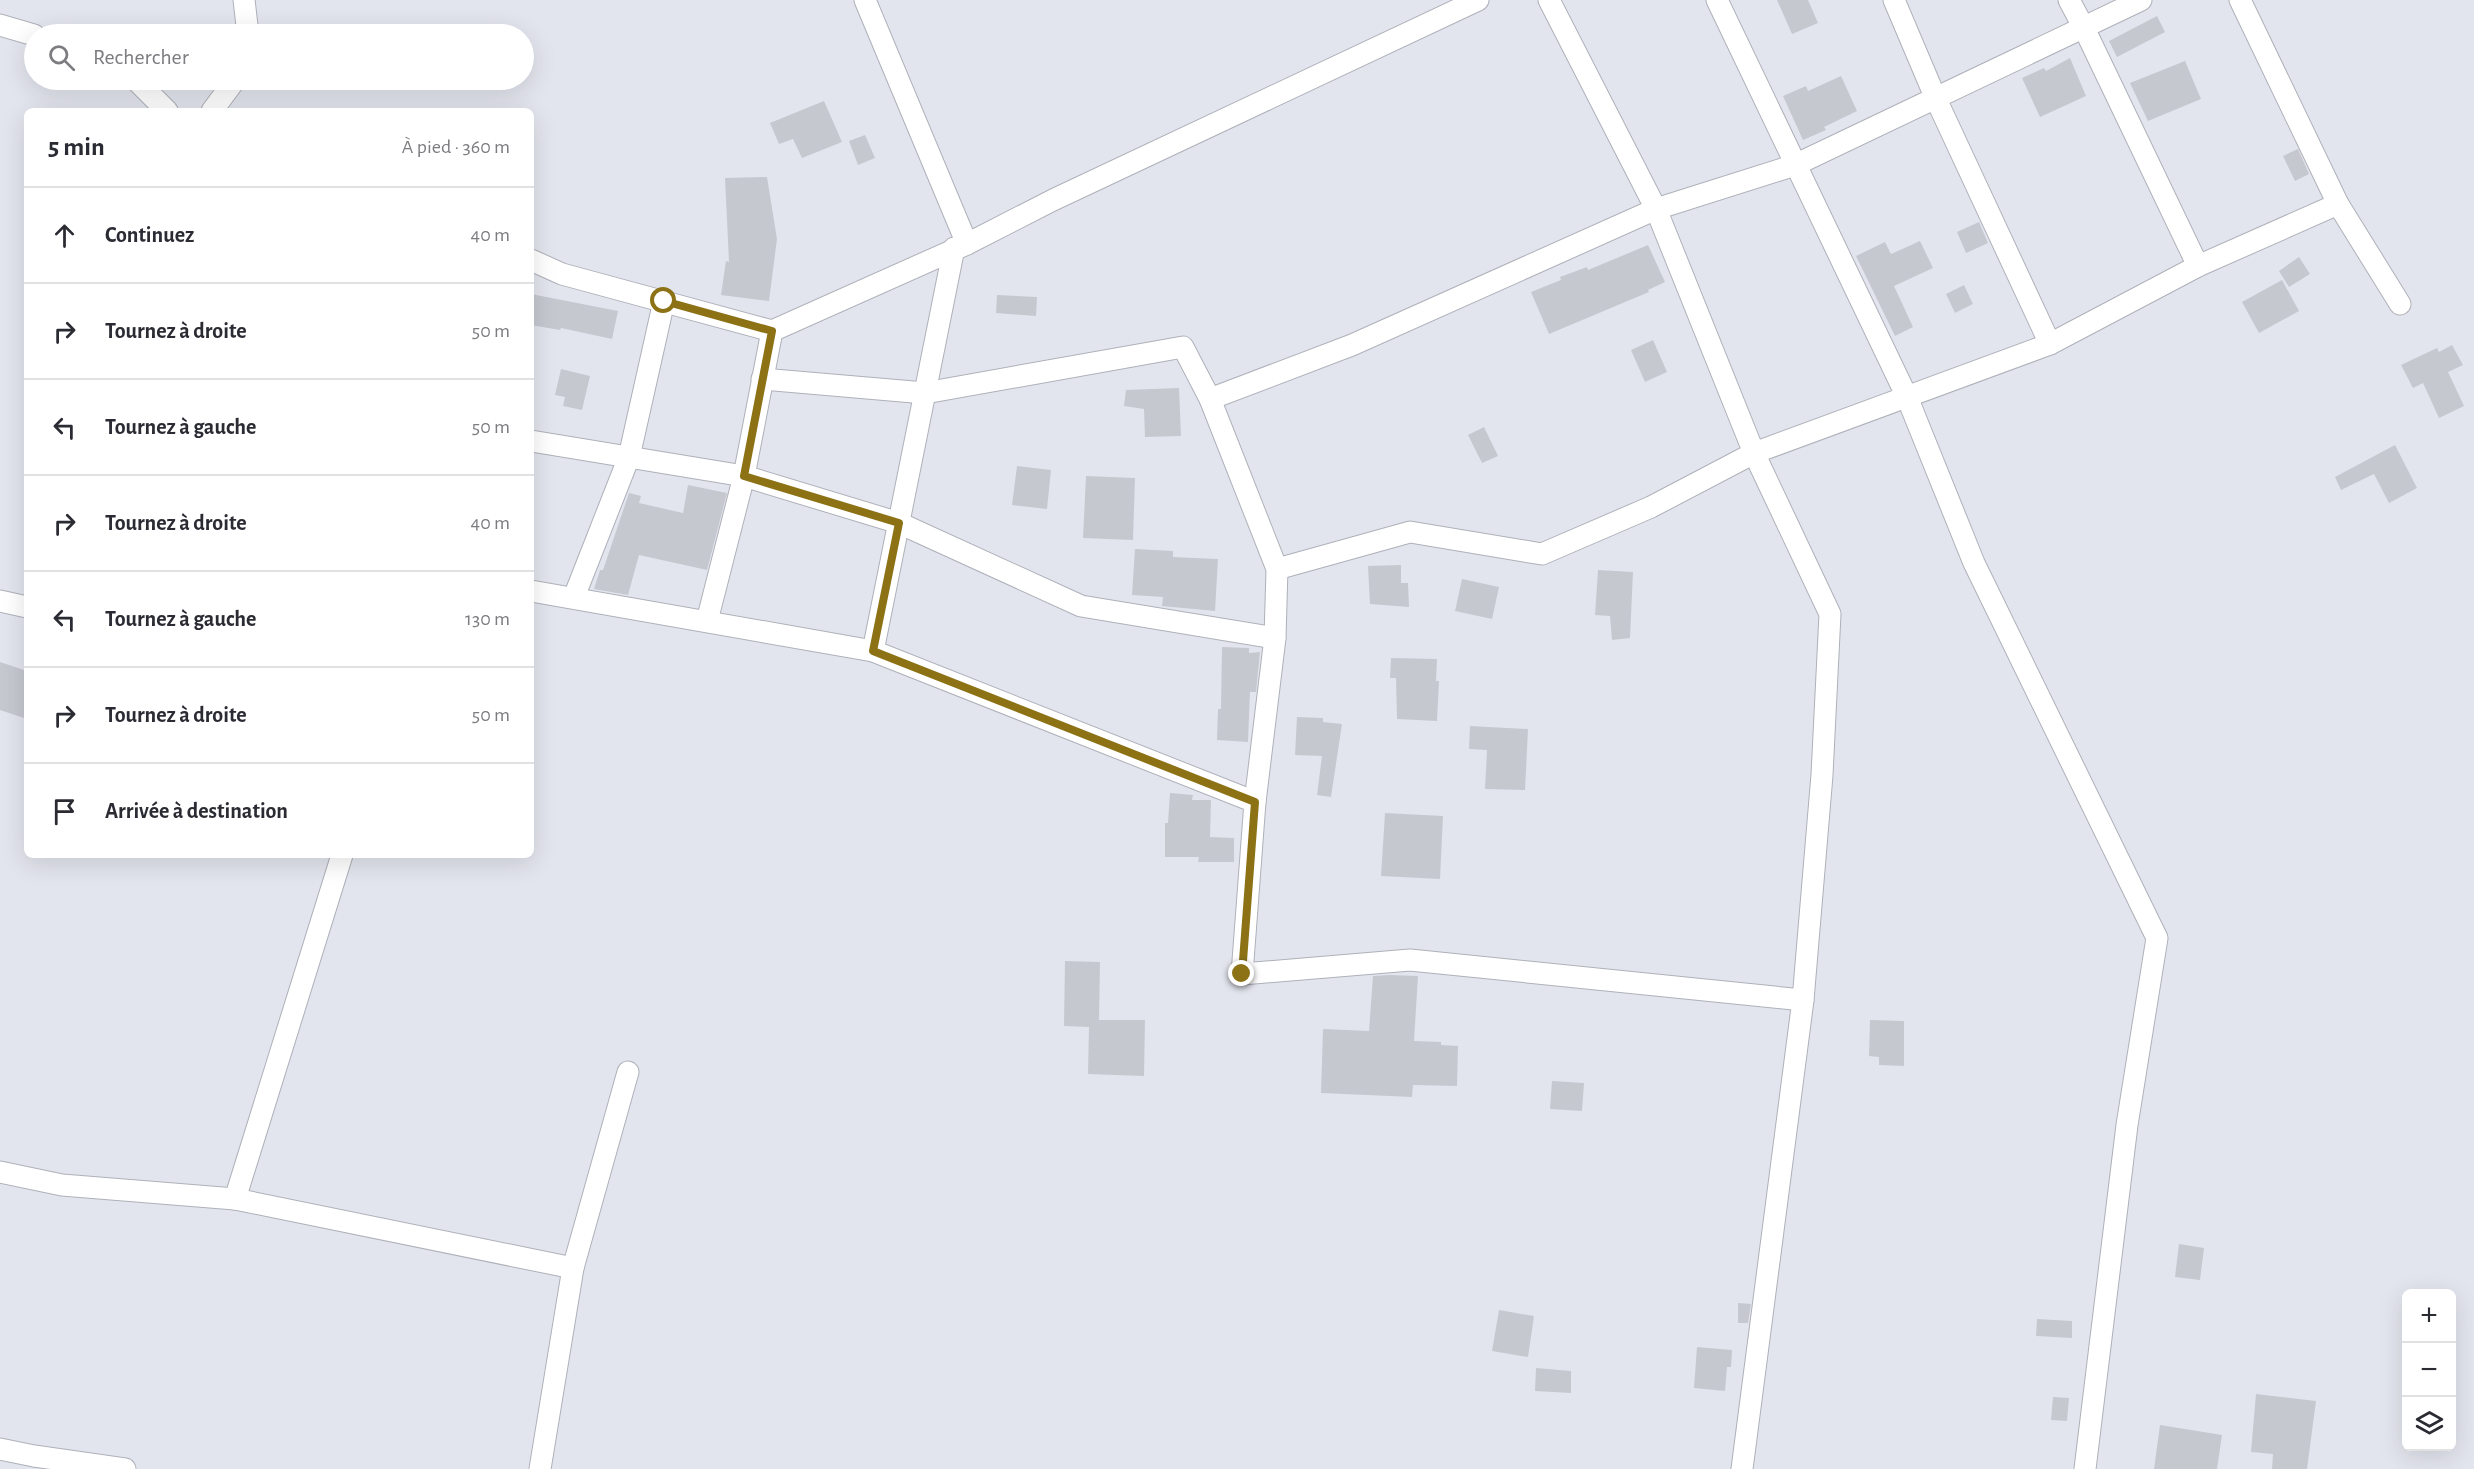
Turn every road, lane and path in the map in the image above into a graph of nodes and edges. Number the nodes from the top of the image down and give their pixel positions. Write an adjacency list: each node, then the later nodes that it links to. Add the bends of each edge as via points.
1 (244, 0): 10 (street)
2 (865, 0): 22 (street)
3 (1478, 0): 22 (street)
4 (1549, 0): 21 (street)
5 (1717, 0): 19 (street)
6 (1894, 0): 16 (street)
7 (2069, 0): 12 (street)
8 (2141, 0): 12 (street)
9 (2240, 0): 20 (street)
10 (247, 24)
11 (0, 25): 13 (street)
12 (2084, 28): 16 (street); 24 (street)
13 (24, 32)
14 (146, 90): 17 (street)
15 (228, 90): 18 (street)
16 (1936, 99): 19 (street); 28 (street)
17 (164, 108)
18 (214, 108)
19 (1795, 165): 21 (street); 31 (street)
20 (2338, 204): 24 (street); 26 (street)
21 (1656, 209): 32 (street, via 1352,345); 34 (street)
22 (960, 246): 27 (street); 30 (street)
23 (534, 261): 25 (street, via 562,274)
24 (2198, 266): 28 (street)
25 (664, 301): 27 (street); 35 (street)
26 (2400, 304)
27 (772, 331): 29 (street)
28 (2050, 344): 31 (street)
29 (762, 379): 30 (street); 36 (street)
30 (925, 393): 32 (street, via 1183,347); 37 (street)
31 (1907, 397): 34 (street); 57 (street, via 1974,562 2157,938 2127,1125)
32 (1210, 399): 38 (street)
33 (534, 441): 35 (street)
34 (1754, 453): 38 (street, via 1651,507 1542,554 1410,532); 48 (street, via 1830,614 1822,775)
35 (629, 457): 36 (street); 40 (street)
36 (744, 476): 37 (street); 43 (street)
37 (899, 523): 44 (street, via 1081,606); 45 (street)
38 (1277, 569): 44 (street)
39 (534, 591): 40 (street)
40 (574, 597): 43 (street)
41 (0, 600): 42 (street)
42 (24, 606)
43 (707, 621): 45 (street)
44 (1275, 638): 46 (street)
45 (873, 651): 46 (street)
46 (1255, 802): 48 (street, via 1242,974 1410,960)
47 (341, 858): 51 (street)
48 (1803, 1000): 56 (street)
49 (628, 1072): 52 (street)
50 (0, 1172): 51 (street, via 62,1185)
51 (235, 1199): 52 (street)
52 (573, 1268): 55 (street)
53 (0, 1449): 54 (street)
54 (125, 1469)
55 (540, 1469)
56 (1742, 1469)
57 (2085, 1469)

